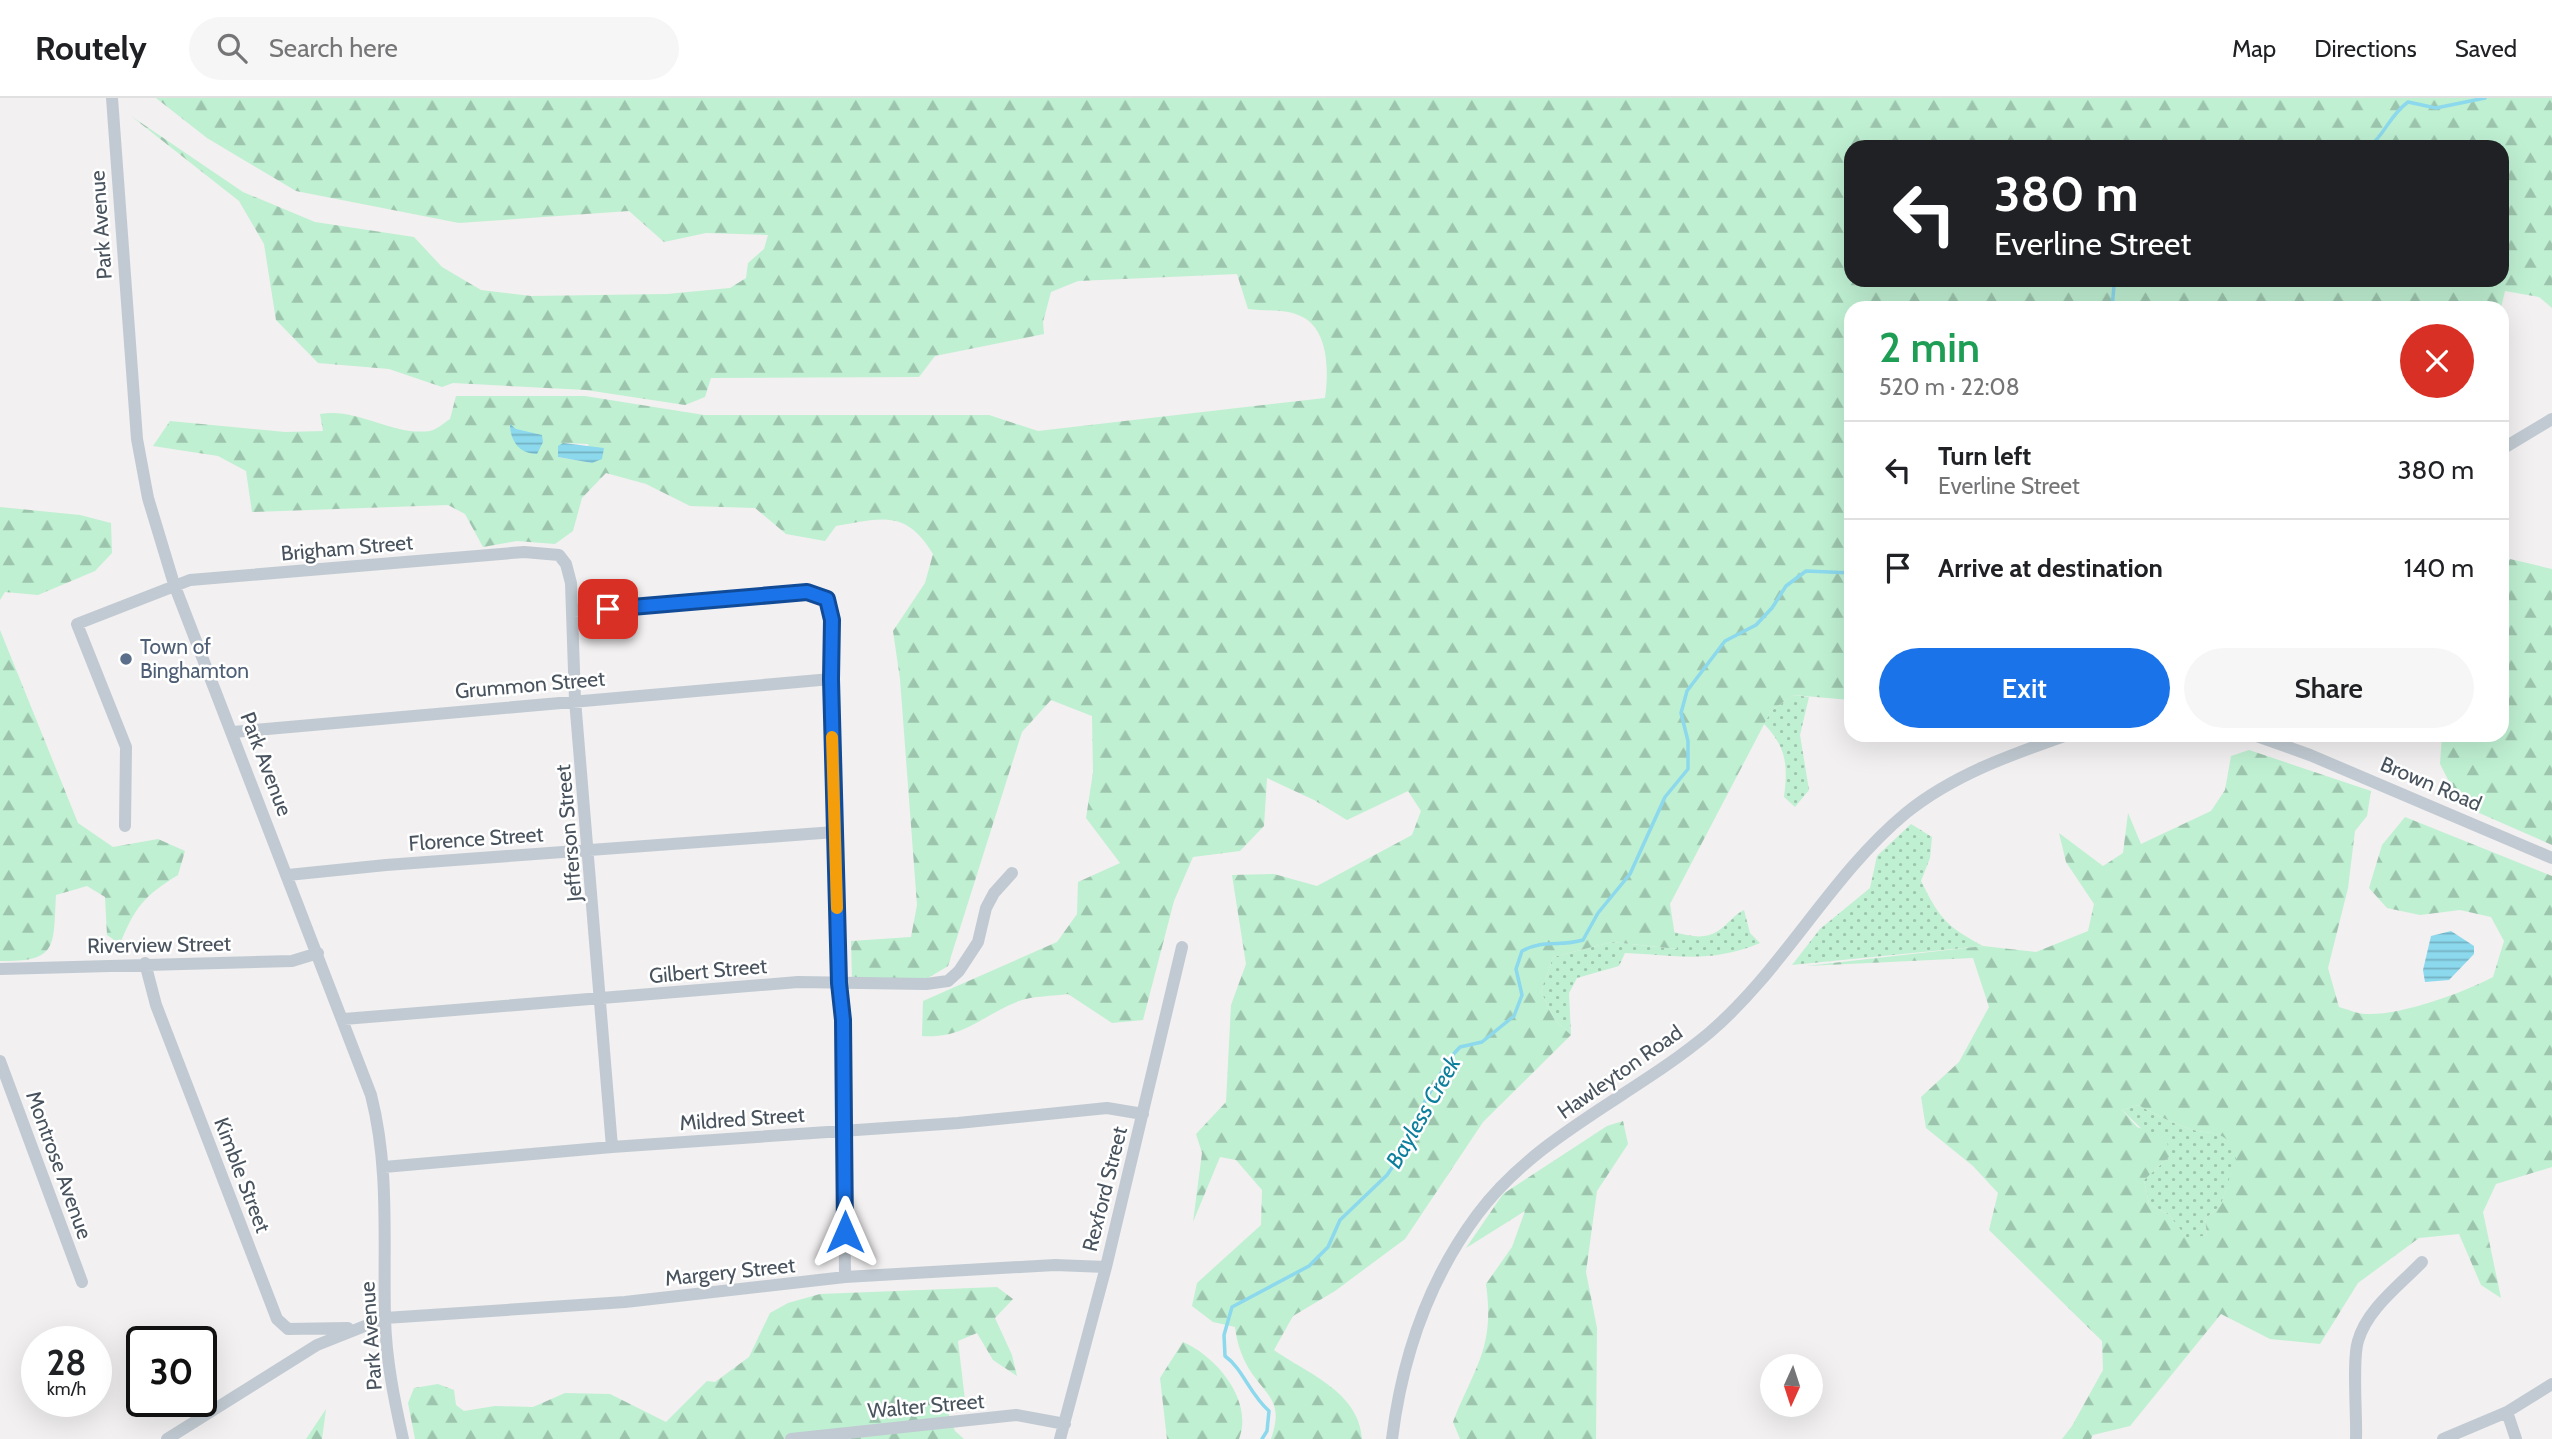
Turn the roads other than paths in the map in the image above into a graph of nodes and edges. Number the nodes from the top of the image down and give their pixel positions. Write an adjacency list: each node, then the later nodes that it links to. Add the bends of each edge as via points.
1 (112, 98): 5 (street, Park Avenue, via 137,439 148,498)
2 (2552, 419): 3 (street)
3 (2509, 445)
4 (524, 552): 5 (street, Brigham Street); 6 (street, Jefferson Street, via 544,551 563,559)
5 (174, 584): 9 (street, Park Avenue); 12 (street, Brigham Street, via 77,624 126,747)
6 (573, 611): 7 (street, via 817,594 827,599 832,620); 8 (street, Jefferson Street)
7 (831, 679): 8 (street, Grummon Street); 13 (street)
8 (575, 700): 9 (street, Grummon Street); 14 (street, Jefferson Street)
9 (233, 732): 17 (street, Park Avenue)
10 (2049, 742): 43 (street, Hawleyton Road, via 1968,774 1905,814 1711,1031 1648,1081 1545,1147 1504,1182 1462,1236 1422,1314 1399,1389)
11 (2273, 742): 15 (street, Brown Road)
12 (125, 825)
13 (835, 832): 14 (street, Florence Street); 22 (street)
14 (590, 850): 17 (street, Florence Street); 23 (street, Jefferson Street)
15 (2552, 858)
16 (1012, 873): 22 (street, Gilbert Street, via 993,893 978,942 948,981)
17 (288, 875): 19 (street, Park Avenue)
18 (1182, 947): 26 (street, Rexford Street)
19 (318, 953): 20 (street, Riverview Street, via 292,961); 24 (street, Park Avenue)
20 (145, 963): 21 (street, Riverview Street); 35 (street, Kimble Street, via 156,1005 277,1319 289,1329 302,1331)
21 (0, 969)
22 (839, 983): 23 (street, Gilbert Street, via 798,982); 27 (street)
23 (602, 999): 24 (street, Gilbert Street); 28 (street, Jefferson Street)
24 (344, 1019): 29 (street, Park Avenue, via 371,1095)
25 (0, 1061): 33 (street, Montrose Avenue)
26 (1143, 1114): 27 (street, Mildred Street, via 1107,1108); 31 (street, Rexford Street)
27 (844, 1132): 28 (street, Mildred Street); 32 (street)
28 (612, 1147): 29 (street, Mildred Street)
29 (384, 1167): 34 (street, Park Avenue)
30 (2422, 1262): 44 (street, via 2383,1301 2357,1342)
31 (1106, 1267): 32 (street, Margery Street, via 1055,1265); 38 (street, Rexford Street)
32 (845, 1277): 34 (street, Margery Street, via 625,1303)
33 (82, 1282)
34 (385, 1318): 35 (street, Margery Street); 40 (street, Park Avenue)
35 (359, 1327): 39 (street, via 317,1345)
36 (2552, 1384): 37 (street)
37 (2507, 1412): 45 (street); 46 (street)
38 (1065, 1424): 41 (street, Walter Street, via 1016,1415); 42 (street, Rexford Street)
39 (167, 1439)
40 (403, 1439)
41 (791, 1439)
42 (1060, 1439)
43 (1392, 1439)
44 (2356, 1439)
45 (2443, 1439)
46 (2516, 1439)

